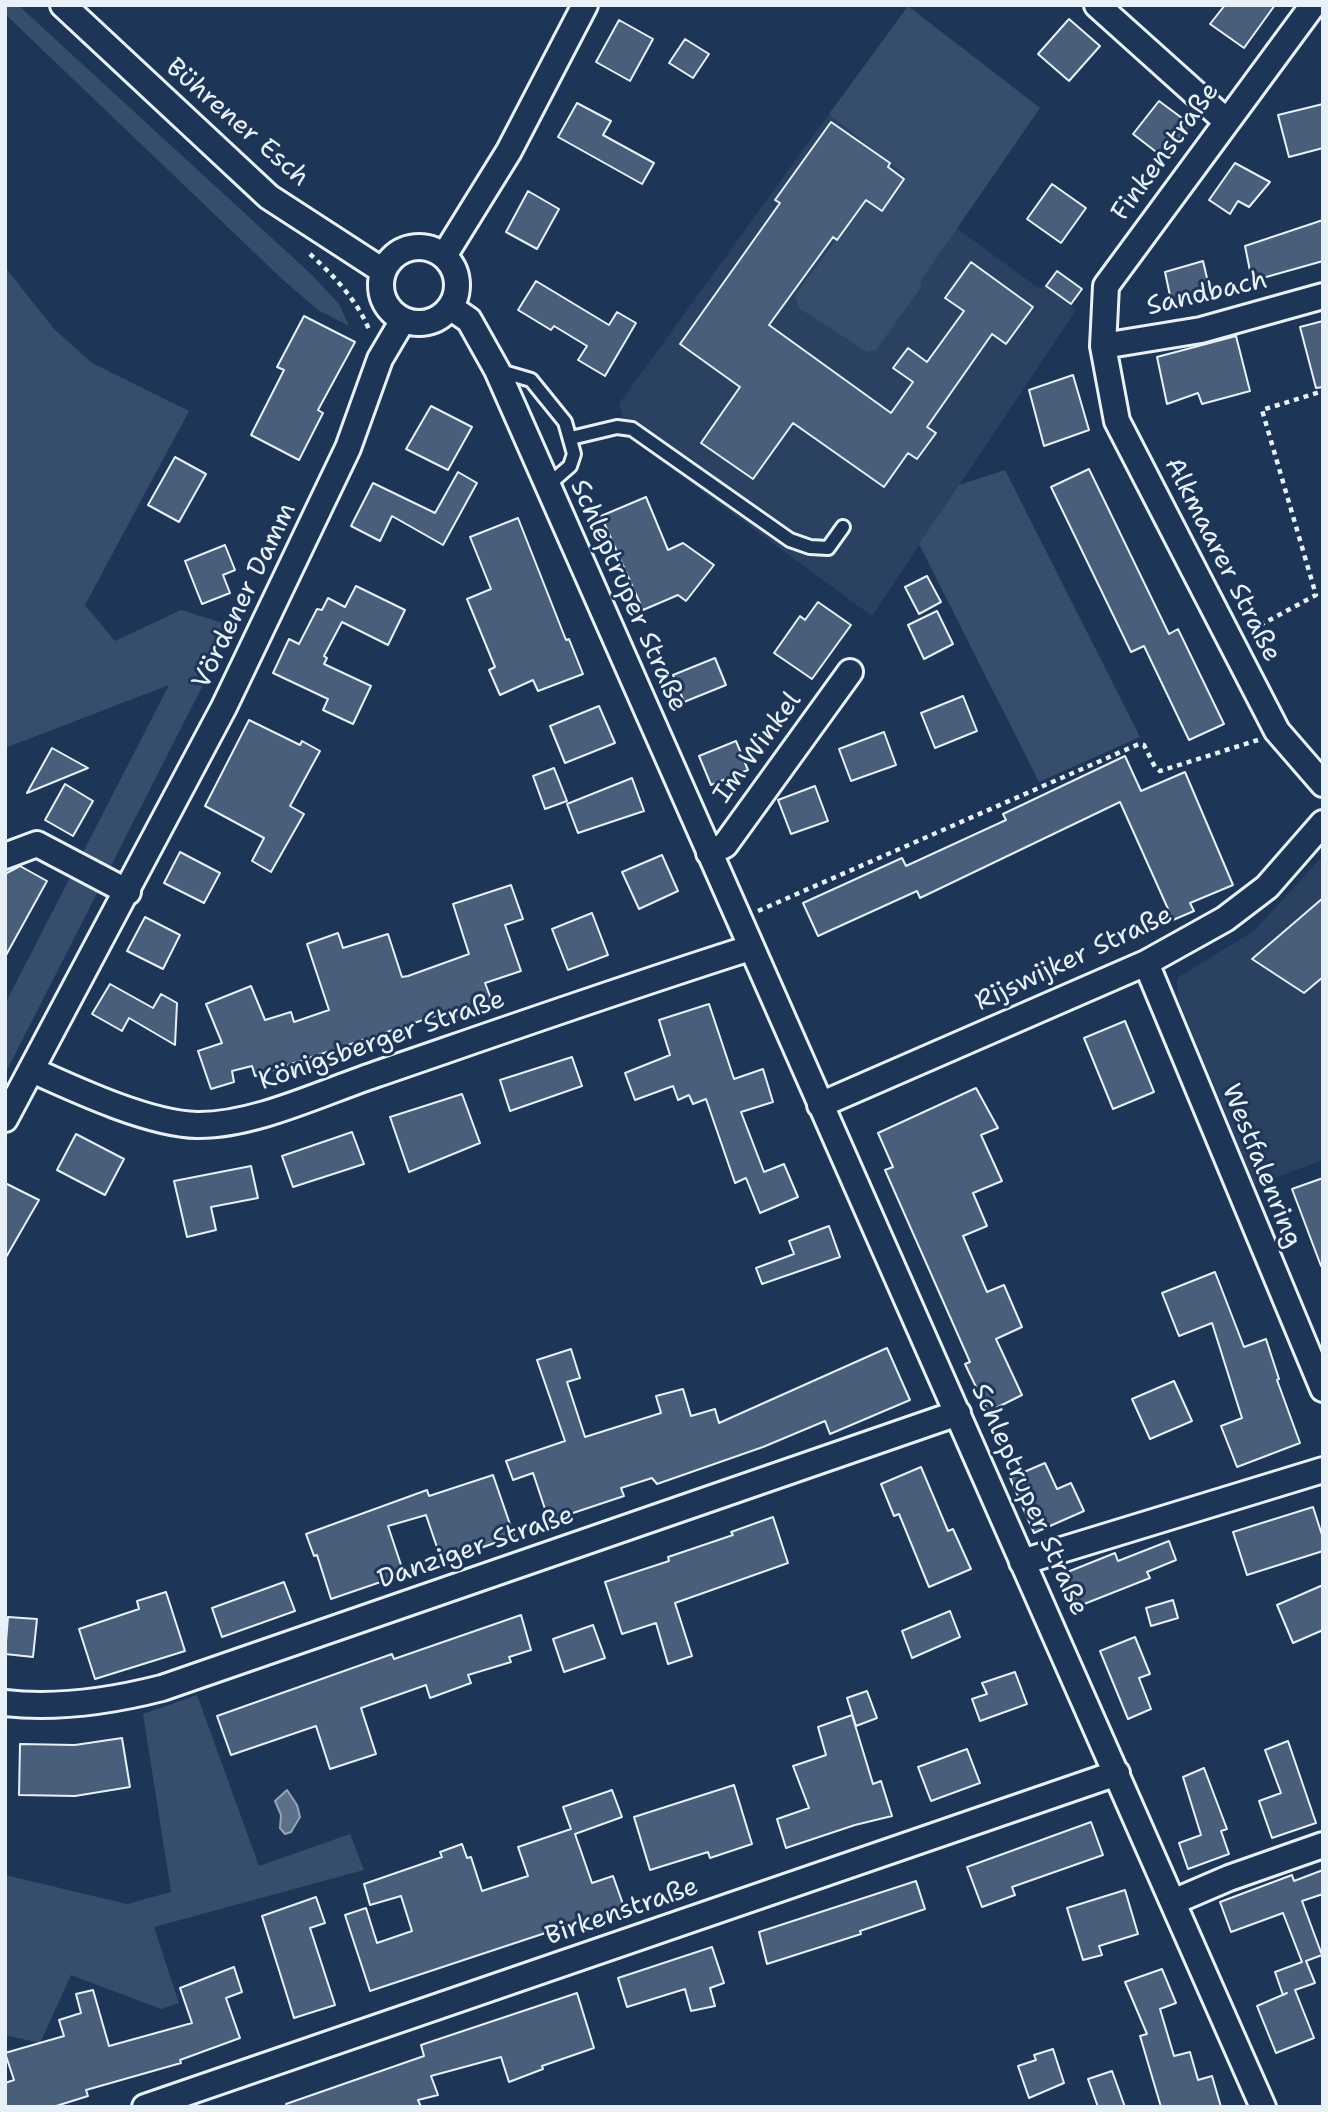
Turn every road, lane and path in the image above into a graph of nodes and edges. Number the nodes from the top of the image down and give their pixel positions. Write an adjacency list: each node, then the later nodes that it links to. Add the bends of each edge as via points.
1 (63, 5): 7 (street, Bührener Esch, via 269,197)
2 (585, 5): 6 (street, via 509,151)
3 (1097, 5): 5 (street)
4 (1313, 5): 5 (street, Finkenstraße)
5 (1225, 120): 11 (street, Finkenstraße, via 1105,286)
6 (444, 256): 7 (street, via 410,248 389,261); 9 (street, via 456,275)
7 (383, 271): 10 (street, via 386,304)
8 (1323, 296): 11 (street, Sandbach, via 1201,330)
9 (450, 307): 10 (street, via 424,323); 12 (street, Schleptruper Straße, via 469,320)
10 (403, 320): 24 (street, Vördener Damm, via 380,359 348,448 225,707)
11 (1103, 346): 17 (street, Alkmaarer Straße, via 1117,421)
12 (497, 370): 14 (lane, via 531,380 565,422); 15 (street, Schleptruper Straße)
13 (1323, 391): 17 (path, via 1262,410 1316,596)
14 (571, 438): 15 (lane, via 574,454 570,466); 16 (lane, via 617,427 632,429 790,540 810,547 828,548)
15 (547, 486): 22 (street, Schleptruper Straße)
16 (843, 527)
17 (1229, 642): 19 (street, Alkmaarer Straße)
18 (850, 672): 22 (street, Im Winkel, via 725,845)
19 (1277, 731): 20 (street, Alkmaarer Straße); 25 (path, via 1160,771 1139,744)
20 (1323, 784)
21 (1323, 823): 27 (street, Rijswijker Straße, via 1267,887 1225,919)
22 (709, 853): 25 (street, Schleptruper Straße)
23 (5, 856): 24 (street, via 37,844)
24 (128, 892): 28 (street, Vördener Damm)
25 (738, 919): 26 (street, Schleptruper Straße)
26 (750, 948): 28 (street, Königsberger Straße, via 313,1097 220,1124 171,1122 78,1091); 29 (street, Schleptruper Straße)
27 (1146, 963): 29 (street, Rijswijker Straße); 31 (street, Westfalenring)
28 (32, 1070): 30 (street, Vördener Damm)
29 (820, 1105): 32 (street, Schleptruper Straße)
30 (5, 1119)
31 (1323, 1389)
32 (958, 1413): 34 (street, Schleptruper Straße); 35 (street, Danziger Straße, via 162,1688 73,1704)
33 (1323, 1470): 34 (street)
34 (1022, 1562): 36 (street, Schleptruper Straße)
35 (5, 1703)
36 (1118, 1773): 38 (street, Schleptruper Straße); 39 (street, Birkenstraße)
37 (1323, 1845): 38 (street)
38 (1173, 1902): 40 (street, Schleptruper Straße)
39 (145, 2107)
40 (1263, 2107)

